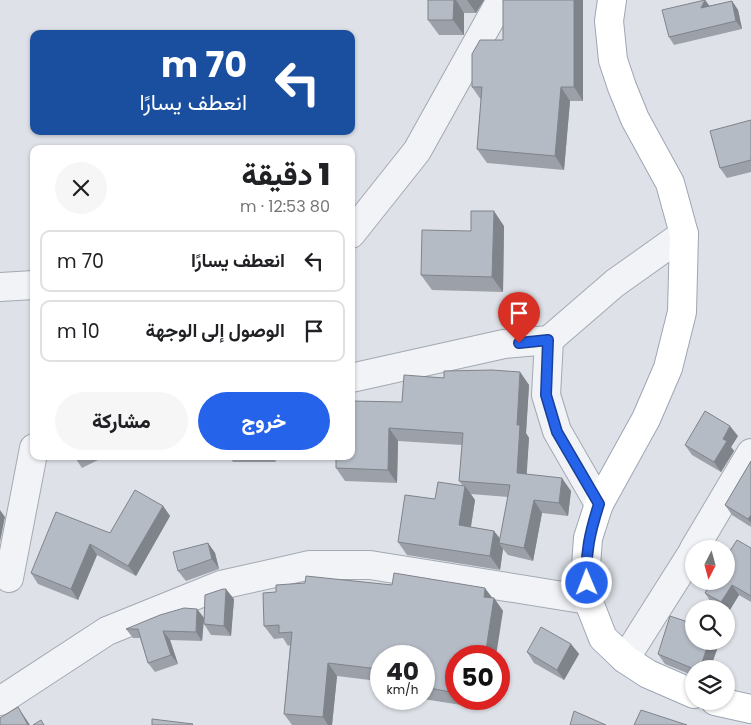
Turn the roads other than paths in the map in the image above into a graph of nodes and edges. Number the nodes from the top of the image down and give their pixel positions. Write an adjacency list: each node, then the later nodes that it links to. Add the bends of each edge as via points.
1 (501, 0): 3 (street, via 417,151)
2 (612, 0): 4 (main road, via 609,22 613,60 635,119 670,183)
3 (355, 229)
4 (684, 234): 7 (street, via 615,283); 11 (main road, via 682,312 668,368 646,419)
5 (30, 285): 6 (street)
6 (0, 287)
7 (548, 340): 8 (street, via 504,344); 11 (street, via 546,395 557,432)
8 (355, 377)
9 (751, 453): 12 (street)
10 (32, 460): 14 (street)
11 (599, 504): 15 (main road, via 588,538)
12 (699, 540)
13 (685, 563): 16 (street)
14 (9, 578)
15 (588, 600): 16 (main road, via 603,638); 18 (street, via 370,565 310,565 221,585 107,631)
16 (624, 659): 17 (main road)
17 (685, 690)
18 (0, 701)
19 (735, 705): 20 (main road)
20 (751, 709)

